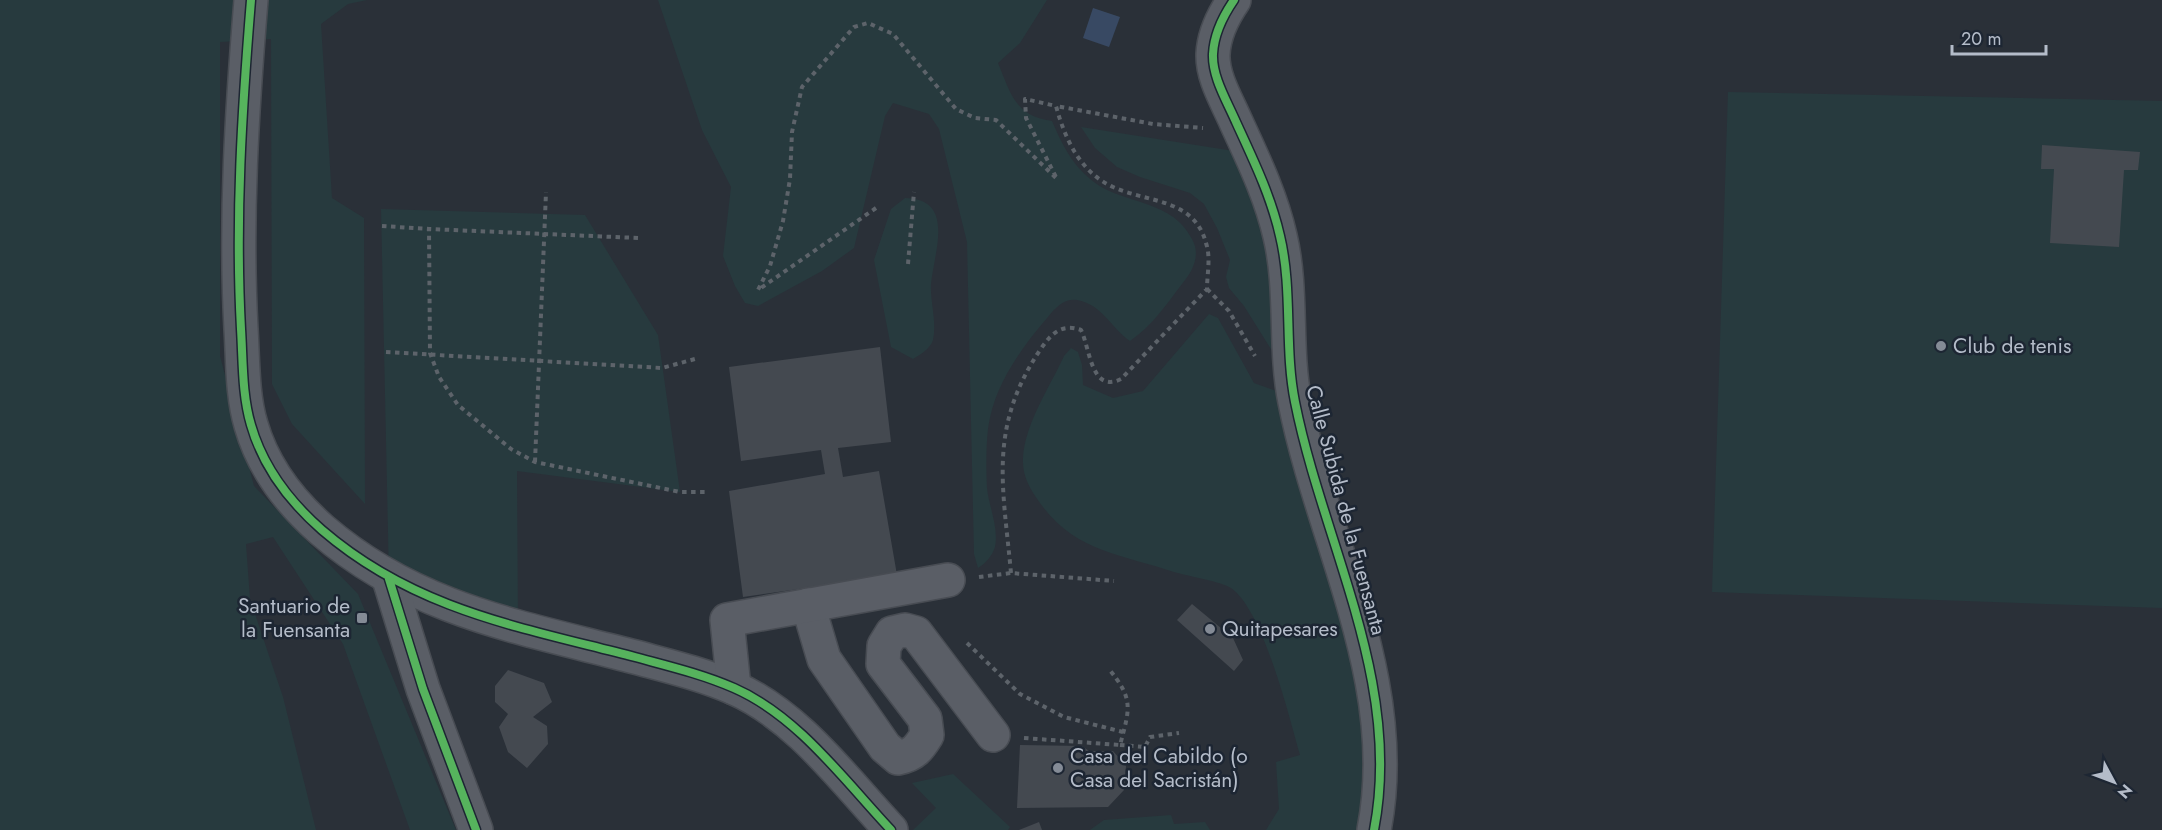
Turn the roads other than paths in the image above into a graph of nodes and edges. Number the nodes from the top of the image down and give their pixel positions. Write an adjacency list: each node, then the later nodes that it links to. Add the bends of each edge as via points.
1 (251, 0): 3 (street, via 240,141 238,263 250,423 260,451 293,500 339,544)
2 (1234, 0): 10 (street, Calle Subida de la Fuensanta, via 1223,16 1213,56 1218,83 1263,183 1280,235 1291,371 1304,438 1356,614 1380,738 1381,773)
3 (389, 579): 6 (street, via 478,616 693,673); 8 (street, via 423,689)
4 (948, 580): 5 (street)
5 (808, 605): 6 (street, via 727,620); 7 (street, via 824,659 885,747 898,758 918,749 927,735 925,719 882,664 884,646 892,633 916,633)
6 (734, 688): 9 (street, via 792,727)
7 (993, 735)
8 (476, 830)
9 (891, 830)
10 (1374, 830)

